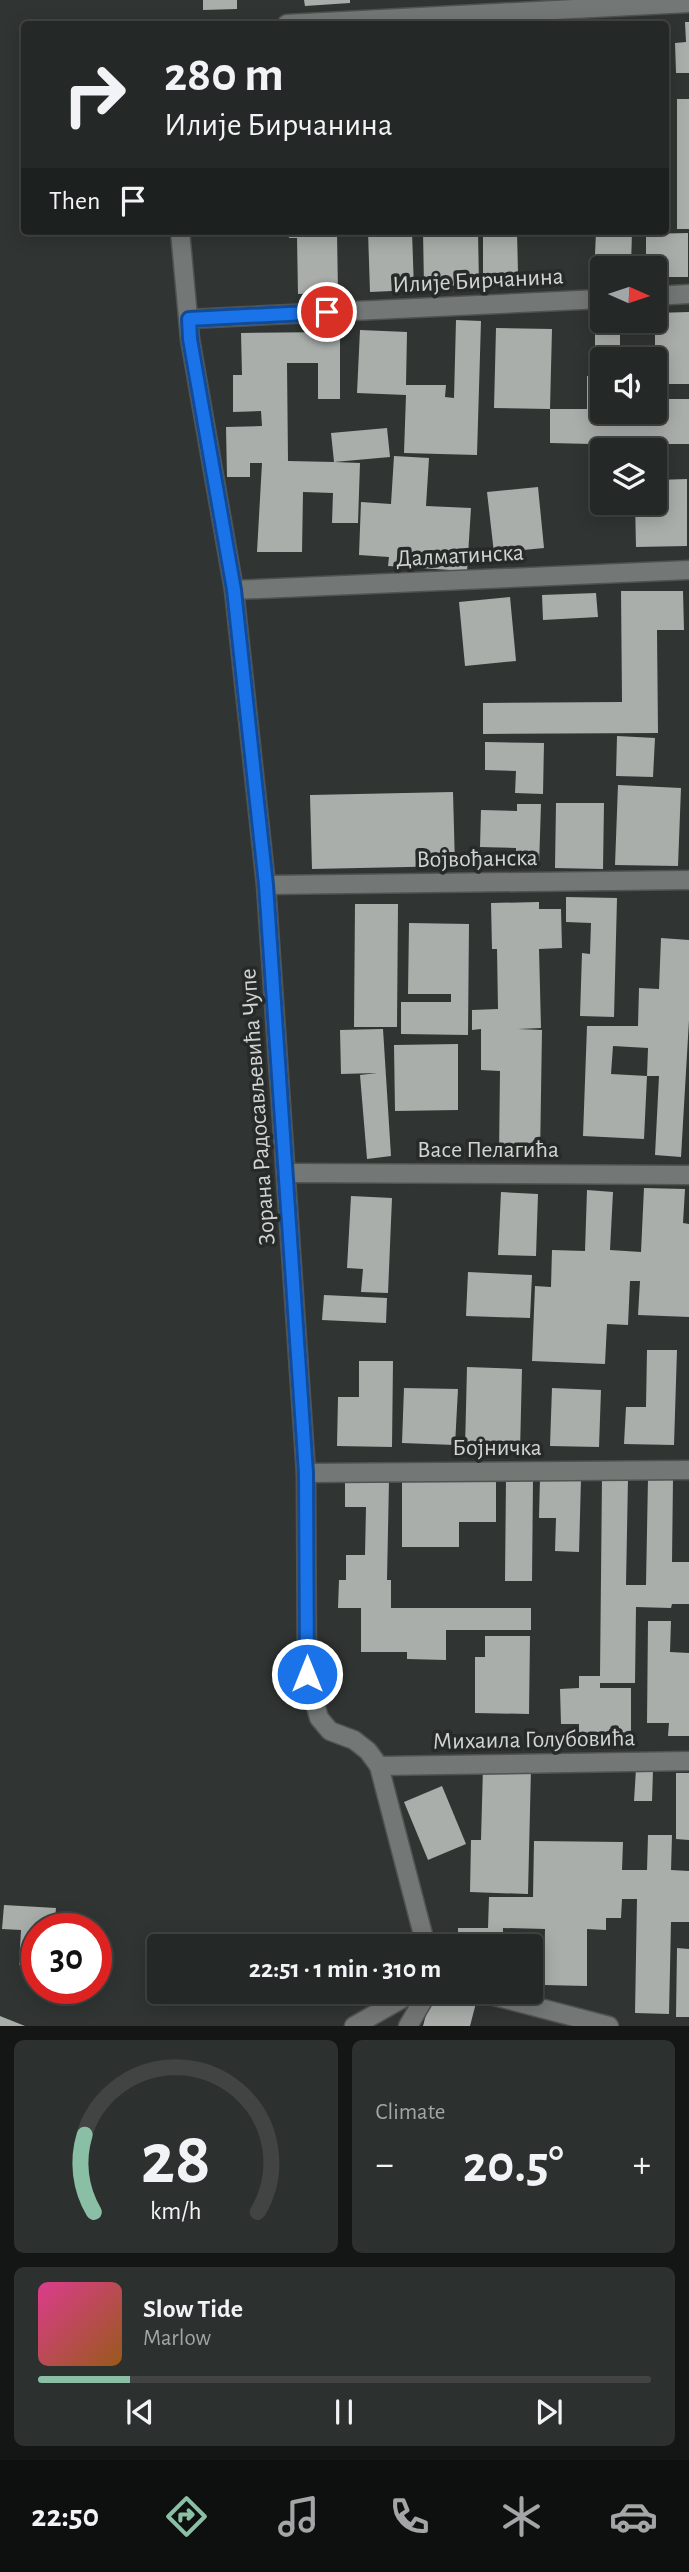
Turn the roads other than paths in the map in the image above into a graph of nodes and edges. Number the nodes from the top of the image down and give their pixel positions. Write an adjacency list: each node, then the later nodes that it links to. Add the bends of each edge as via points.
1 (689, 3): 2 (street)
2 (344, 21)
3 (180, 235): 7 (street, Зорана Радосављевића Чупе)
4 (689, 294): 5 (street)
5 (667, 295)
6 (590, 300): 7 (street, Илије Бирчанина)
7 (189, 319): 9 (street, Зорана Радосављевића Чупе)
8 (689, 570): 9 (street, Далматинска)
9 (234, 590): 11 (street, Зорана Радосављевића Чупе)
10 (689, 880): 11 (street, Војвођанска)
11 (266, 885): 12 (street, Зорана Радосављевића Чупе)
12 (287, 1173): 13 (street, Васе Пелагића); 15 (street, Зорана Радосављевића Чупе)
13 (689, 1175)
14 (689, 1470): 15 (street, Бојничка)
15 (306, 1473): 17 (street, Зорана Радосављевића Чупе, via 307,1674 313,1701 330,1731 355,1740)
16 (689, 1761): 17 (street, Михаила Голубовића)
17 (379, 1766): 18 (street, Зорана Радосављевића Чупе)
18 (423, 1934)
19 (393, 2004): 22 (street)
20 (421, 2004): 23 (street)
21 (525, 2004): 24 (street)
22 (354, 2026)
23 (408, 2026)
24 (609, 2026)

